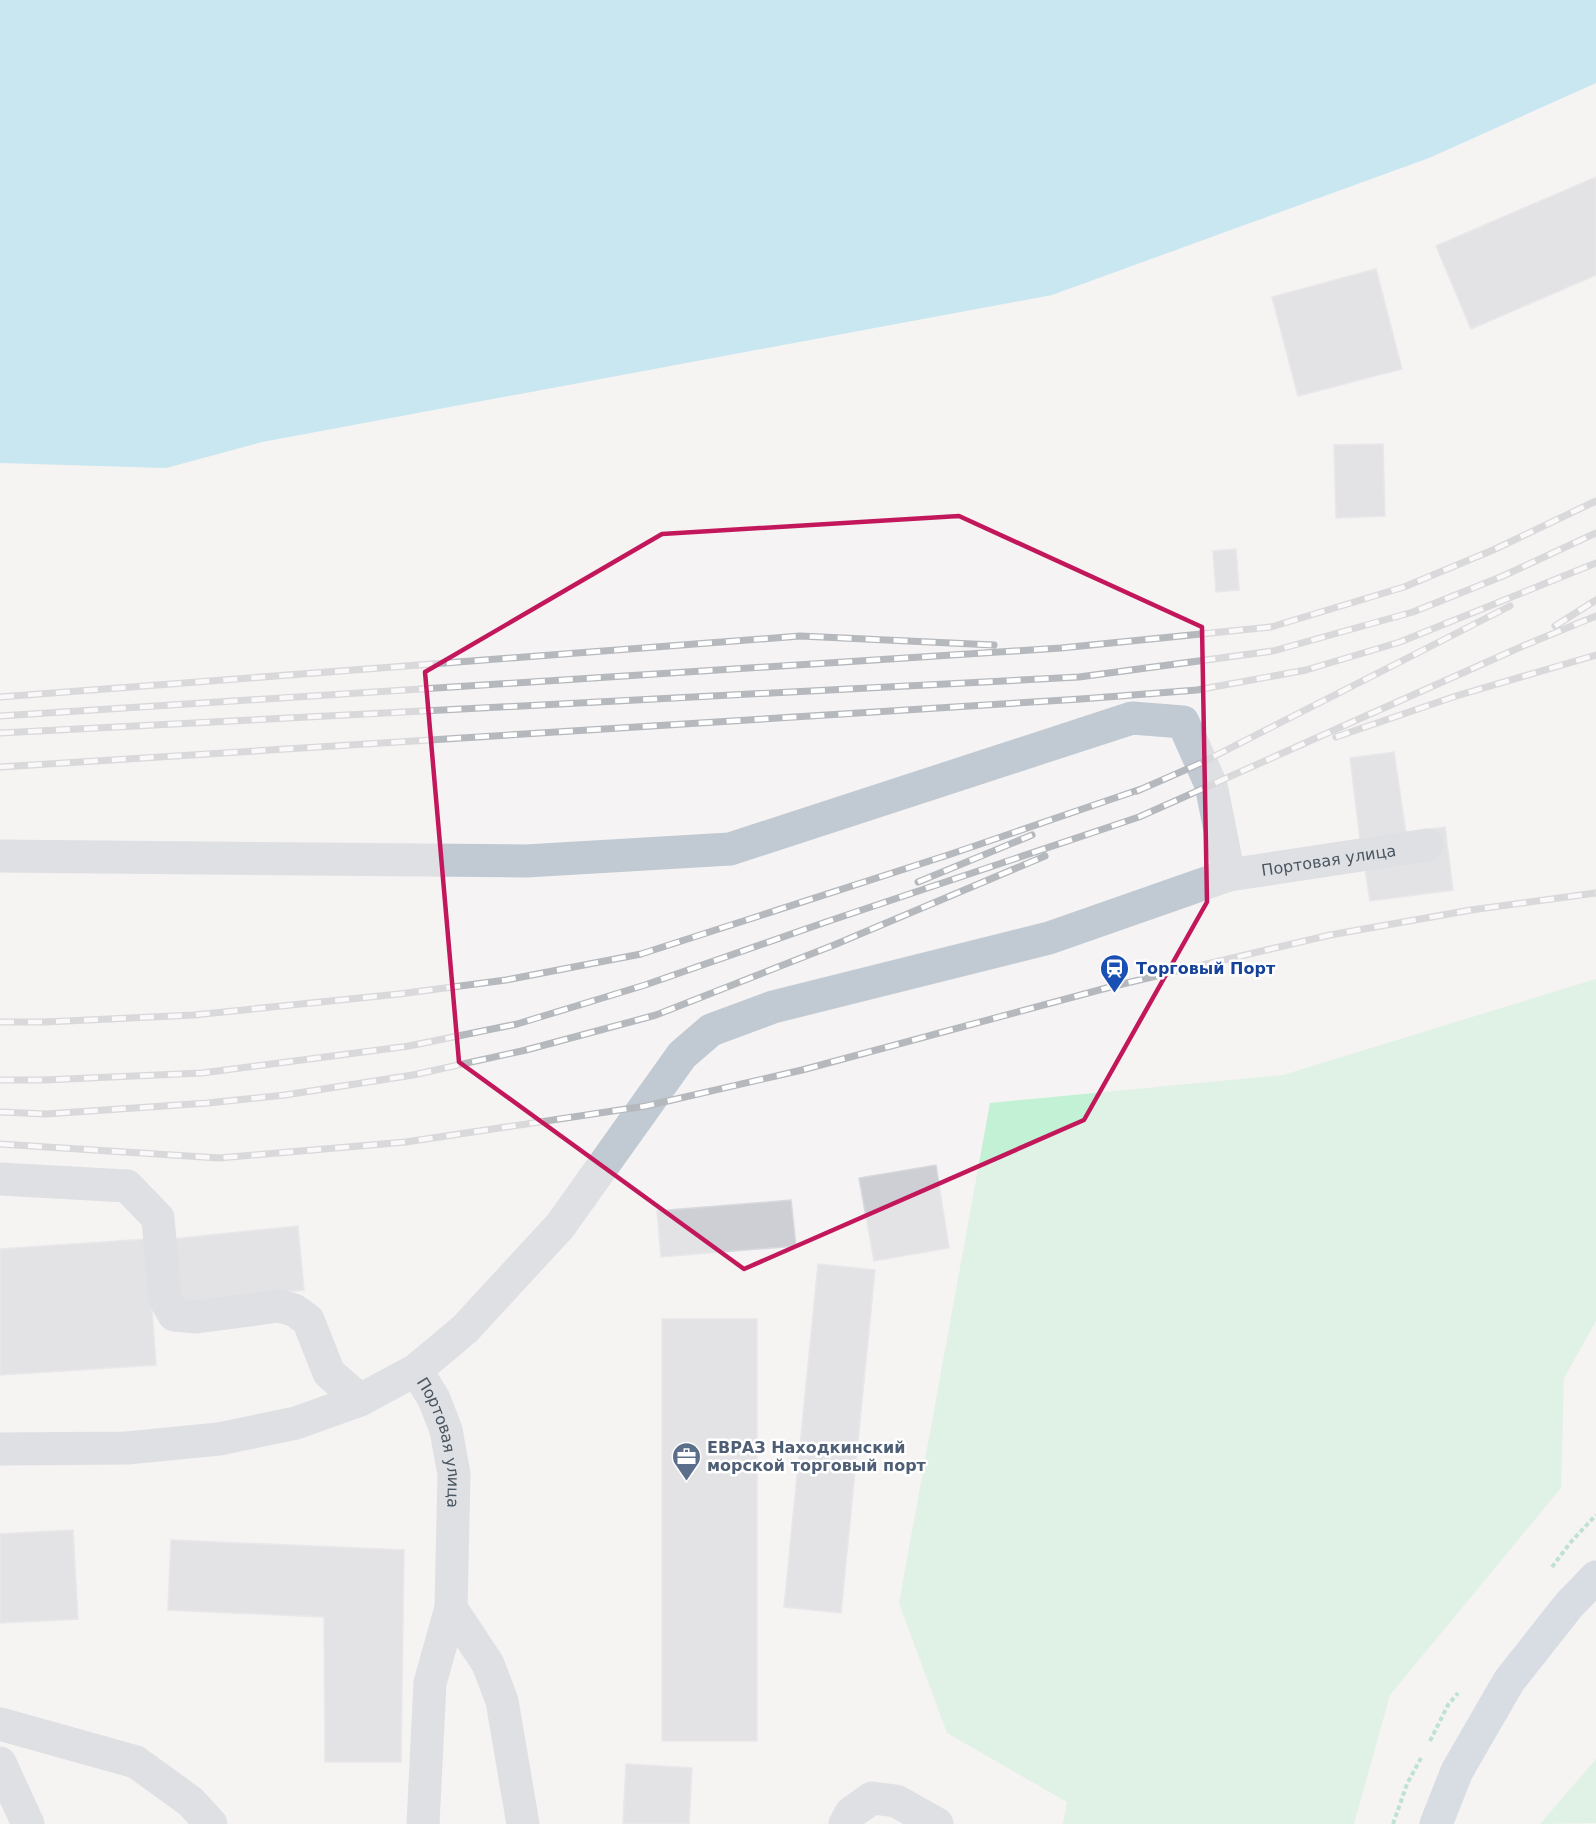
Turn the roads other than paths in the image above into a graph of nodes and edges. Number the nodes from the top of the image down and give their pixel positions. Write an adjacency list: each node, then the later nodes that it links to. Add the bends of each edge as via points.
1 (1427, 844): 3 (street, Портовая улица)
2 (0, 856): 3 (street, via 526,861 730,849 1132,718 1183,722 1211,785)
3 (1229, 875): 5 (street, Портовая улица, via 1049,938 773,1007 711,1030 682,1055 560,1226 465,1329)
4 (0, 1179): 6 (street, via 127,1186 158,1218 165,1299 174,1315 196,1317 279,1306 294,1310 308,1320 329,1373)
5 (416, 1370): 6 (street, Портовая улица); 9 (street, Портовая улица, via 434,1399 446,1430 454,1474)
6 (360, 1400): 7 (street, Портовая улица, via 296,1423 219,1439 127,1448)
7 (0, 1449)
8 (1596, 1577): 18 (main road, via 1509,1681 1457,1771)
9 (451, 1608): 14 (street, Портовая улица, via 430,1683); 15 (street, via 488,1664 502,1701)
10 (0, 1724): 13 (street, via 136,1762 191,1802)
11 (0, 1763): 12 (street)
12 (28, 1824)
13 (211, 1824)
14 (423, 1824)
15 (523, 1824)
16 (845, 1824): 17 (street, via 851,1813 872,1798 896,1801)
17 (937, 1824)
18 (1436, 1824)

